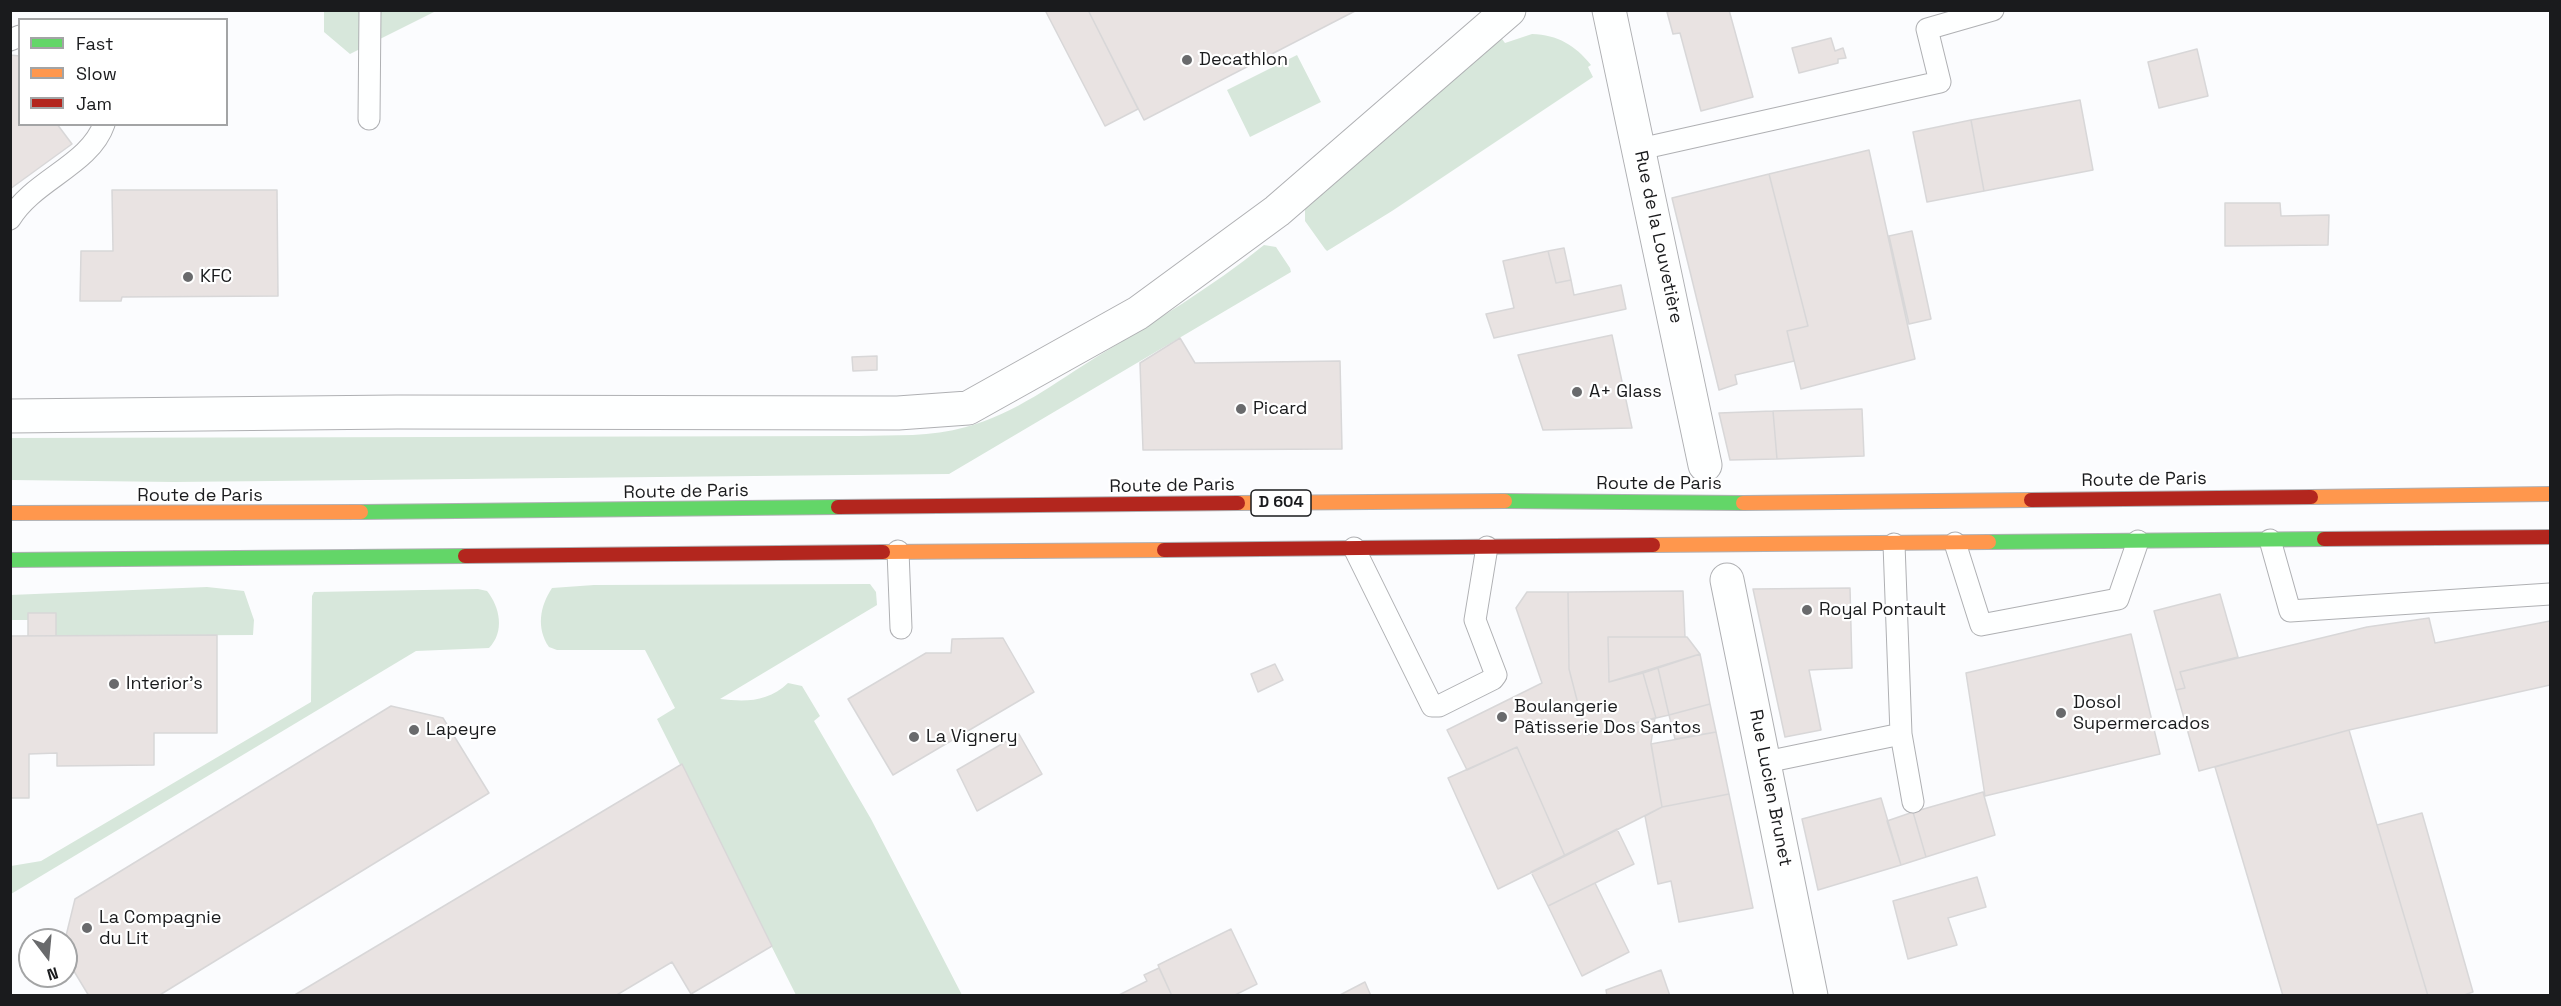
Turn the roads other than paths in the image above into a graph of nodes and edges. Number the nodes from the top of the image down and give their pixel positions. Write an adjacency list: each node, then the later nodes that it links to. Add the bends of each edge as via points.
1 (370, 10): 5 (lane)
2 (1509, 10): 9 (street, via 1268,218 1138,313 968,408 898,413)
3 (1609, 10): 7 (street, Rue de la Louvetière)
4 (1993, 10): 7 (lane, via 1927,29 1940,82)
5 (369, 119)
6 (103, 126): 8 (lane, via 91,147 29,195)
7 (1640, 149): 10 (street, Rue de la Louvetière)
8 (10, 219)
9 (10, 416)
10 (1705, 465)
11 (2550, 494): 12 (main road, Route de Paris / D 604, via 1811,503 1461,501)
12 (10, 513)
13 (2550, 537): 14 (main road)
14 (2270, 540): 15 (main road); 23 (lane, via 2290,611)
15 (2138, 541): 16 (main road); 16 (lane, via 2118,599 1981,625)
16 (1955, 543): 17 (main road)
17 (1894, 544): 18 (main road); 25 (lane)
18 (1488, 547): 19 (main road); 19 (lane, via 1475,620 1496,675 1432,706)
19 (1354, 548): 20 (main road)
20 (898, 551): 21 (main road); 24 (lane)
21 (10, 560)
22 (1727, 580): 26 (street, Rue Lucien Brunet)
23 (2550, 594)
24 (901, 628)
25 (1901, 734): 26 (lane); 27 (lane)
26 (1766, 762): 28 (street, Rue Lucien Brunet)
27 (1914, 802)
28 (1811, 996)

